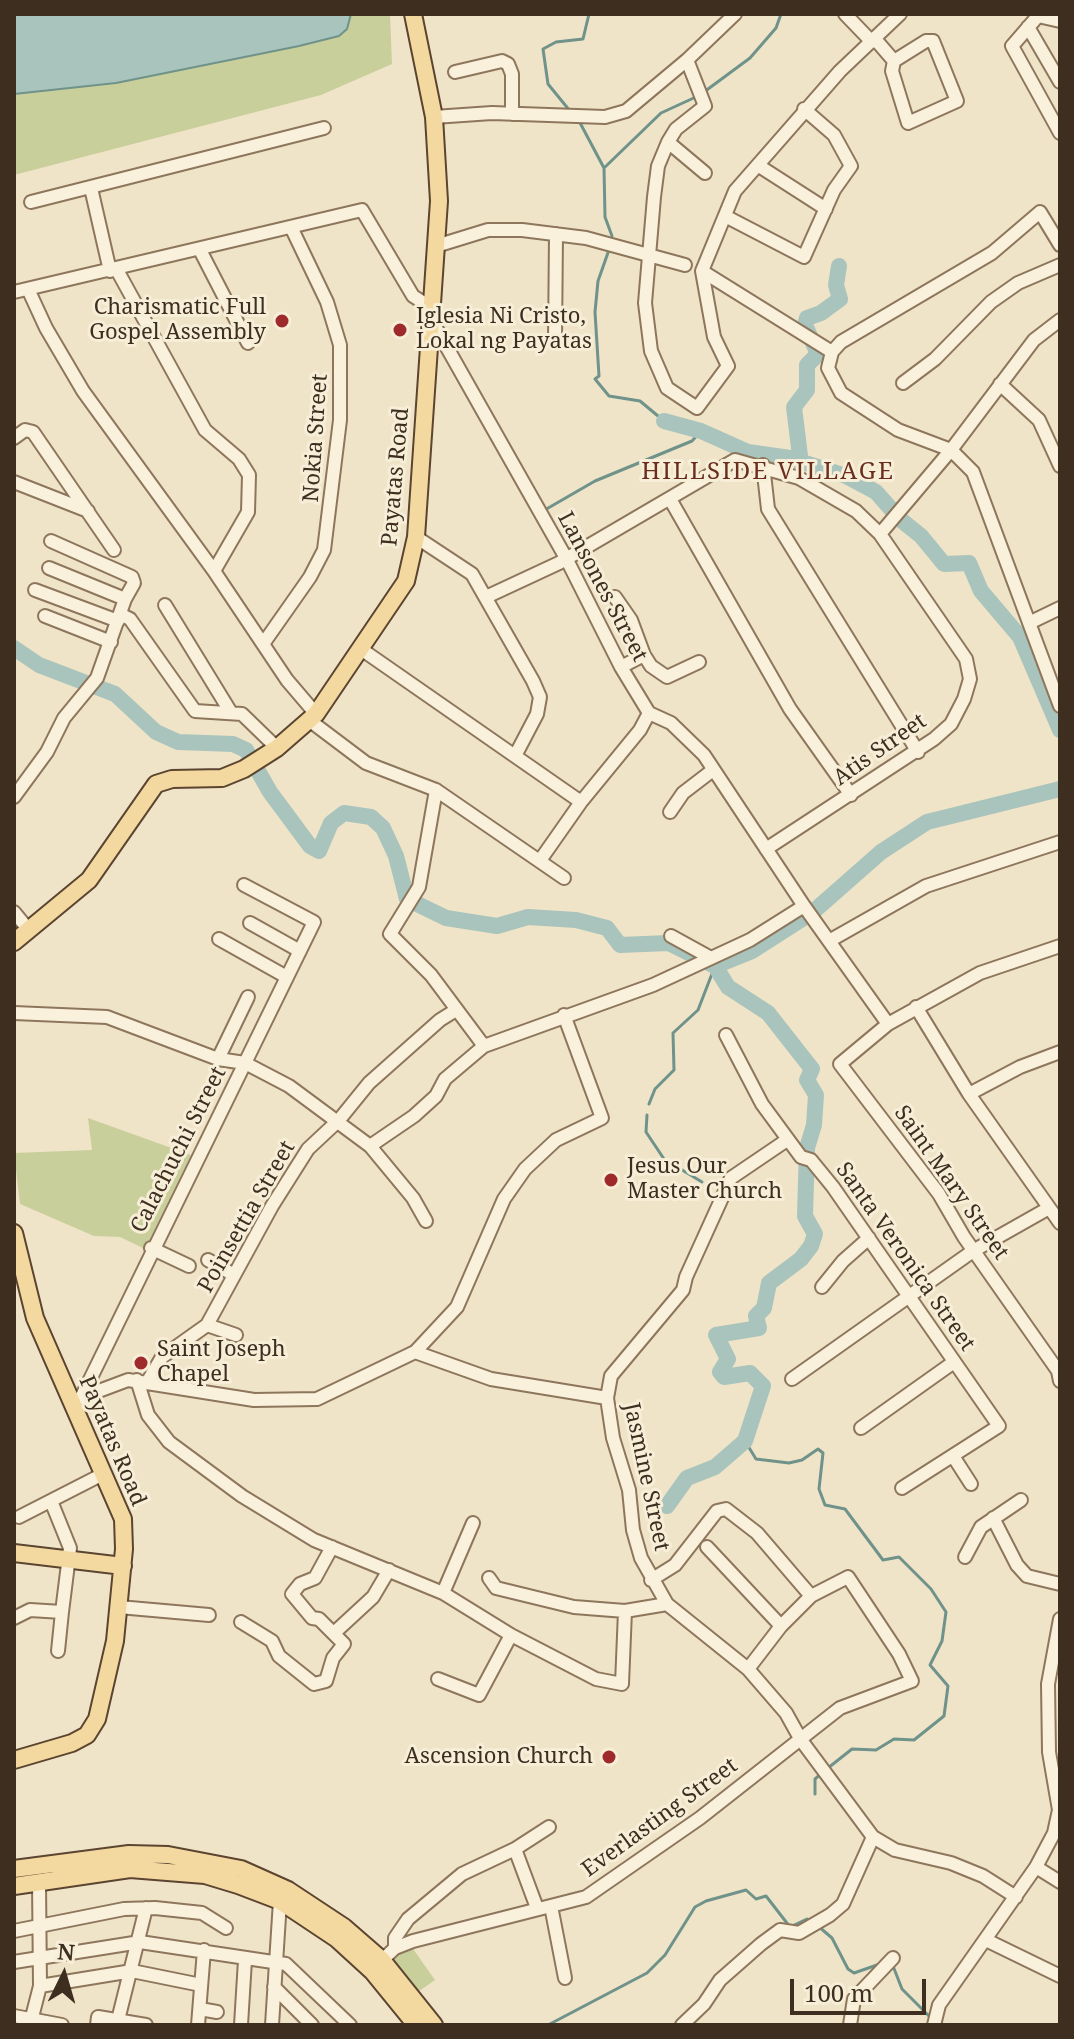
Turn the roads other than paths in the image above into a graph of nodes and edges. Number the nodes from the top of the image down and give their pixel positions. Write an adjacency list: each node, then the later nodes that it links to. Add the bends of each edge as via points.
1 (413, 14): 16 (main road, Payatas Road)
2 (735, 14): 8 (street)
3 (845, 14): 7 (street)
4 (900, 14): 7 (street)
5 (1060, 21): 6 (street, via 1038,16)
6 (1028, 27): 10 (street); 12 (street, via 1012,46)
7 (874, 40): 9 (street); 14 (street)
8 (687, 60): 15 (street, via 626,111 605,117); 19 (street, via 705,106)
9 (894, 61): 9 (street, via 933,41 955,103 908,123 892,71)
10 (1053, 66): 12 (street); 13 (street)
11 (455, 72): 15 (street, via 508,64)
12 (1028, 75): 18 (street)
13 (1060, 82)
14 (804, 109): 20 (street); 24 (street, via 834,135 851,163)
15 (512, 114): 16 (street)
16 (434, 117): 29 (main road, Payatas Road)
17 (324, 128): 22 (street)
18 (1060, 133)
19 (668, 142): 21 (street); 31 (street, via 658,166)
20 (759, 166): 24 (street); 25 (street, via 735,191)
21 (705, 173)
22 (91, 188): 23 (street); 34 (street)
23 (31, 202)
24 (826, 209): 25 (street, via 804,257)
25 (725, 216): 35 (street)
26 (291, 227): 30 (street); 38 (street, Lansones Street, via 364,210 413,296); 69 (street, Nokia Street, via 327,302 340,345 340,420 324,550)
27 (556, 234): 29 (street, via 488,230); 31 (street); 40 (street)
28 (1060, 245): 42 (street, via 1040,212 992,253 853,334)
29 (436, 246): 38 (main road, Payatas Road)
30 (200, 250): 34 (street); 41 (street)
31 (647, 252): 32 (street); 35 (street, via 645,303 655,364 667,388 692,407 698,407 728,366 714,337)
32 (685, 265)
33 (1060, 265): 43 (street, via 991,302 935,359)
34 (113, 270): 36 (street); 58 (street, via 205,430 239,459 249,475 248,512)
35 (702, 271): 42 (street)
36 (28, 289): 37 (street); 58 (street, via 62,359)
37 (14, 292)
38 (432, 313): 53 (main road, Payatas Road); 56 (street, Lansones Street)
39 (1060, 320): 44 (street, via 1034,340)
40 (555, 341)
41 (248, 343)
42 (832, 352): 46 (street, via 828,368 841,393 898,430)
43 (903, 383)
44 (1000, 384): 46 (street); 48 (street, via 1039,420)
45 (14, 438): 51 (street, via 25,430 33,432)
46 (951, 450): 52 (street); 67 (street, via 973,472)
47 (763, 465): 50 (street, via 735,460); 52 (street, Atis Street, via 845,502); 78 (street, via 768,509)
48 (1060, 466)
49 (14, 482): 51 (street)
50 (670, 499): 56 (street); 83 (street, via 790,709)
51 (88, 511): 55 (street)
52 (880, 534): 78 (street, Atis Street, via 966,659 970,679 951,724)
53 (416, 537): 60 (street, via 472,574); 70 (main road, Payatas Road, via 406,581)
54 (51, 541): 62 (street, via 132,577)
55 (114, 550)
56 (566, 558): 60 (street); 73 (street, Lansones Street)
57 (49, 568): 62 (street)
58 (214, 571): 69 (street)
59 (35, 590): 66 (street)
60 (486, 597): 80 (street, via 540,697)
61 (615, 597): 71 (street, via 631,620)
62 (125, 599): 66 (street)
63 (165, 605): 75 (street)
64 (1060, 608): 67 (street)
65 (45, 616): 68 (street)
66 (119, 618): 68 (street); 75 (street, via 130,619 195,711)
67 (1029, 623): 74 (street)
68 (111, 642): 84 (street, via 93,682)
69 (263, 644): 77 (street)
70 (361, 649): 77 (main road, Payatas Road); 80 (street)
71 (644, 655): 72 (street, via 667,677); 73 (street)
72 (699, 662)
73 (621, 667): 76 (street, Lansones Street)
74 (1060, 706)
75 (230, 711): 79 (street, via 242,714)
76 (649, 713): 81 (street, Lansones Street, via 687,735); 85 (street)
77 (312, 717): 79 (main road, Payatas Road); 82 (street, via 366,763)
78 (918, 752): 83 (street, Atis Street)
79 (271, 753): 95 (main road, Payatas Road, via 222,778 156,784 89,880)
80 (515, 756): 85 (street)
81 (713, 770): 86 (street, via 683,793); 88 (street, Lansones Street)
82 (436, 790): 89 (street); 106 (street, via 419,887 390,934 422,964)
83 (851, 795): 88 (street, Atis Street)
84 (14, 797)
85 (581, 802): 89 (street)
86 (670, 812)
87 (1060, 842): 98 (street, via 926,886)
88 (766, 849): 92 (street, Lansones Street)
89 (541, 859): 90 (street)
90 (564, 878)
91 (244, 885): 101 (street, Calachuchi Street, via 314,922)
92 (804, 906): 98 (street, Lansones Street); 102 (street)
93 (14, 912): 95 (street)
94 (250, 923): 101 (street)
95 (28, 929): 99 (main road, Payatas Road)
96 (671, 936): 102 (street)
97 (219, 939): 103 (street)
98 (829, 941): 109 (street, Lansones Street)
99 (14, 942)
100 (1060, 946): 105 (street, via 980,973)
101 (300, 951): 103 (street, Calachuchi Street)
102 (706, 960): 108 (street, via 653,985)
103 (285, 976): 114 (street, Calachuchi Street)
104 (248, 997): 113 (street)
105 (916, 1007): 109 (street); 115 (street)
106 (456, 1010): 111 (street); 116 (street, Poinsettia Street, via 369,1083)
107 (14, 1013): 113 (street, via 107,1017)
108 (564, 1015): 111 (street); 132 (street, via 602,1118 556,1140 525,1169 504,1199 457,1307)
109 (888, 1024): 124 (street, Saint Mary Street, via 840,1067 921,1168)
110 (726, 1035): 117 (street, Santa Veronica Street)
111 (484, 1046): 118 (street, via 445,1079 425,1106)
112 (1060, 1052): 115 (street)
113 (218, 1059): 114 (street)
114 (245, 1063): 116 (street); 123 (street, Calachuchi Street)
115 (969, 1094): 119 (street)
116 (339, 1120): 118 (street); 127 (street, Poinsettia Street, via 290,1174)
117 (787, 1140): 122 (street, Santa Veronica Street); 137 (street, Jasmine Street, via 731,1178 683,1290 619,1364)
118 (370, 1146): 120 (street)
119 (1056, 1215): 124 (street)
120 (426, 1221)
121 (14, 1233): 138 (main road, Payatas Road, via 35,1318)
122 (869, 1238): 128 (street); 129 (street, Santa Veronica Street)
123 (151, 1248): 126 (street); 138 (street, Calachuchi Street)
124 (973, 1251): 129 (street); 136 (street, Saint Mary Street)
125 (208, 1260): 127 (street)
126 (189, 1266)
127 (234, 1275): 130 (street, Poinsettia Street)
128 (822, 1287)
129 (910, 1298): 133 (street, Santa Veronica Street); 134 (street)
130 (207, 1325): 131 (street); 135 (street, Poinsettia Street, via 162,1357)
131 (236, 1335)
132 (415, 1352): 135 (street, via 323,1398 293,1402); 137 (street, via 491,1379)
133 (954, 1362): 139 (street); 140 (street, Santa Veronica Street, via 999,1426)
134 (792, 1379)
135 (142, 1380): 138 (street, via 116,1383); 149 (street, via 148,1415 178,1450 242,1496)
136 (1060, 1381)
137 (607, 1398): 157 (street, Jasmine Street, via 633,1530)
138 (76, 1400): 141 (main road, Payatas Road)
139 (861, 1428)
140 (953, 1456): 142 (street); 143 (street)
141 (103, 1474): 145 (street); 154 (main road, Payatas Road, via 123,1519)
142 (971, 1484)
143 (902, 1488)
144 (1021, 1500): 147 (street)
145 (51, 1501): 146 (street); 153 (street)
146 (19, 1517)
147 (993, 1518): 152 (street, via 974,1535); 158 (street, via 1027,1576)
148 (473, 1523): 159 (street)
149 (332, 1547): 155 (street); 170 (street, via 315,1578 300,1584 292,1596)
150 (707, 1547): 169 (street)
151 (14, 1553): 153 (main road)
152 (965, 1557)
153 (70, 1559): 154 (main road); 164 (street)
154 (123, 1566): 162 (main road, Payatas Road)
155 (389, 1570): 159 (street); 170 (street, via 373,1597)
156 (489, 1578): 163 (street, via 496,1588 522,1595)
157 (651, 1580): 160 (street, via 675,1565 717,1511 726,1509 757,1533); 161 (street, Jasmine Street)
158 (1060, 1584)
159 (443, 1593): 171 (street)
160 (811, 1596): 169 (street); 176 (street, Everlasting Street, via 848,1577 912,1681 840,1708)
161 (667, 1604): 163 (street); 174 (street, Jasmine Street)
162 (119, 1607): 165 (street); 177 (main road, Payatas Road, via 106,1691 87,1735)
163 (625, 1611): 171 (street, via 622,1684 596,1679)
164 (62, 1612): 166 (street, via 30,1610); 173 (street)
165 (209, 1615)
166 (14, 1618)
167 (1060, 1619): 172 (street)
168 (241, 1622): 170 (street, via 272,1641 279,1656 314,1684 330,1676 333,1658 343,1649)
169 (781, 1626): 174 (street)
170 (334, 1633)
171 (511, 1635): 175 (street, via 479,1695)
172 (1056, 1649): 178 (street, via 1048,1684 1049,1752)
173 (58, 1651)
174 (748, 1669): 176 (street, Jasmine Street, via 786,1713)
175 (438, 1679)
176 (801, 1740): 180 (street, Jasmine Street); 189 (street, Everlasting Street, via 614,1879 586,1897)
177 (14, 1760)
178 (1060, 1810): 182 (street)
179 (549, 1827): 181 (street)
180 (873, 1837): 187 (street, Jasmine Street, via 895,1850 983,1876); 225 (street, via 843,1904 799,1933 780,1930 761,1944 720,1980)
181 (515, 1849): 189 (street); 196 (street, via 462,1874 435,1895 408,1919 395,1938)
182 (1036, 1867): 185 (street); 187 (street)
183 (14, 1869): 203 (main road, via 129,1854 241,1869 288,1890 344,1927)
184 (39, 1882): 186 (main road); 188 (main road, via 130,1869 167,1871 205,1875); 191 (street)
185 (1060, 1882)
186 (14, 1886)
187 (1016, 1897): 194 (street)
188 (280, 1901): 202 (street); 203 (main road)
189 (544, 1907): 196 (street, Everlasting Street); 206 (street)
190 (146, 1908): 191 (street); 192 (street, via 190,1910); 195 (street)
191 (42, 1925): 193 (street); 198 (street)
192 (226, 1928)
193 (14, 1931)
194 (986, 1940): 205 (street); 227 (street, via 939,2005)
195 (140, 1942): 197 (street); 198 (street); 204 (street)
196 (395, 1948): 203 (street, Everlasting Street)
197 (204, 1950): 199 (street); 207 (street)
198 (42, 1956): 201 (street); 208 (street)
199 (245, 1960): 202 (street); 219 (street)
200 (890, 1960): 226 (street, via 854,1999)
201 (14, 1962)
202 (274, 1964): 209 (street); 222 (street, via 292,1967)
203 (377, 1965): 223 (main road); 224 (main road)
204 (132, 1971): 207 (street); 208 (street); 213 (street)
205 (1060, 1976)
206 (565, 1978)
207 (201, 1985): 210 (street)
208 (40, 1986): 215 (street)
209 (274, 1987): 220 (street); 221 (street)
210 (200, 2009): 211 (street); 218 (street)
211 (217, 2012)
212 (14, 2016): 215 (street)
213 (118, 2020): 214 (street); 217 (street)
214 (98, 2021)
215 (31, 2022): 216 (street)
216 (62, 2025)
217 (146, 2025)
218 (198, 2025)
219 (241, 2025)
220 (272, 2025)
221 (312, 2025)
222 (350, 2025)
223 (416, 2025)
224 (434, 2025)
225 (682, 2025)
226 (850, 2025)
227 (934, 2025)

